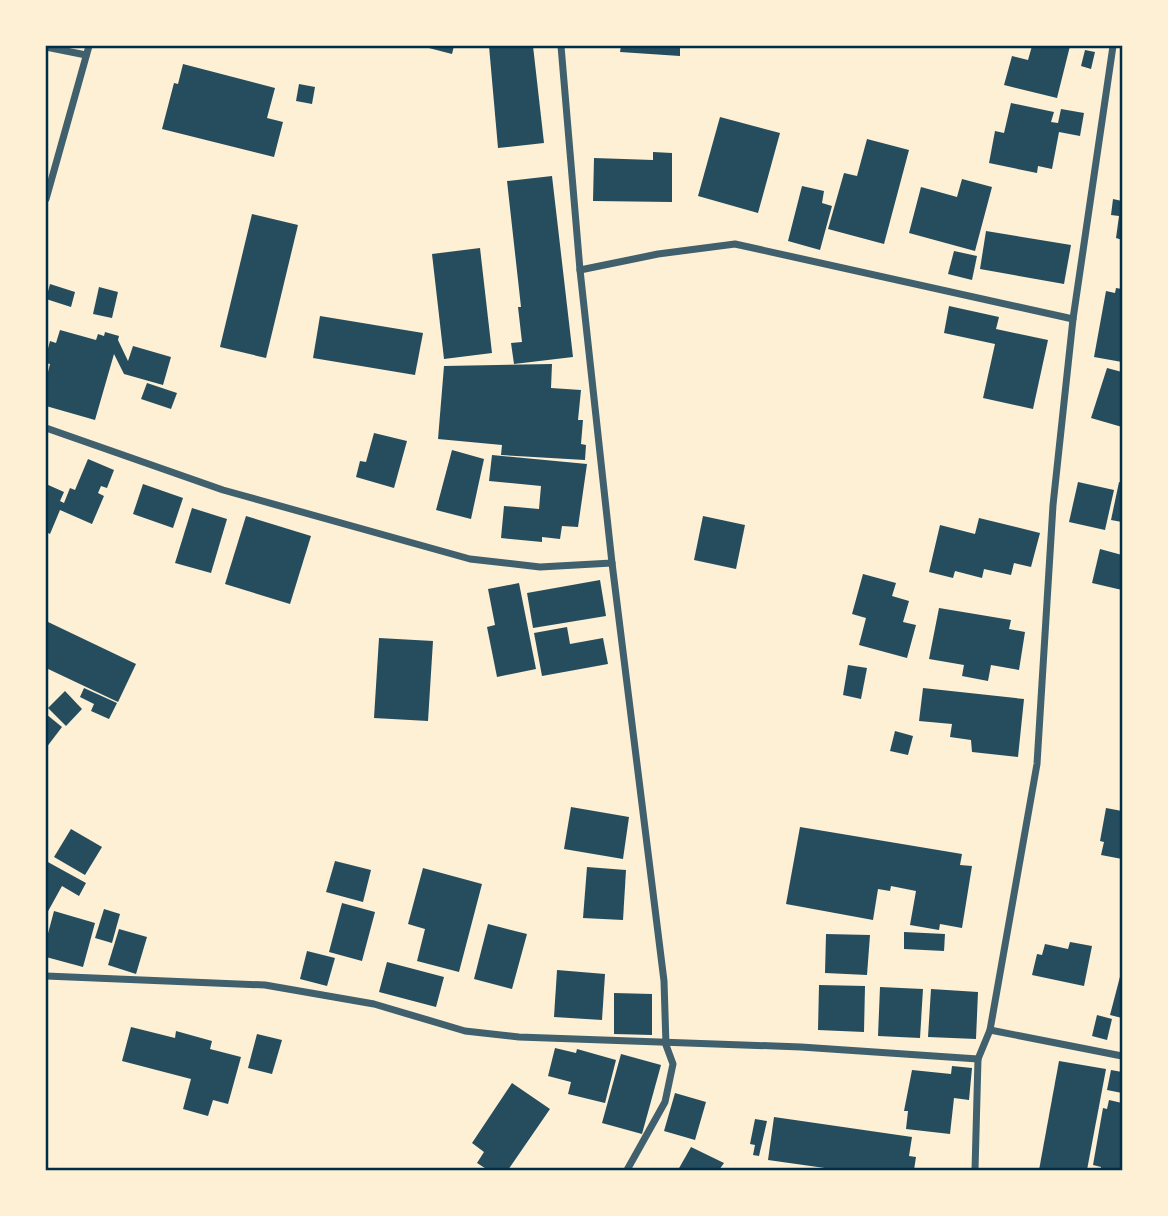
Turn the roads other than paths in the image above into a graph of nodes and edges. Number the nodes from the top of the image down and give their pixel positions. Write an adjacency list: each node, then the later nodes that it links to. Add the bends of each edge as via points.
1 (89, 46): 5 (street)
2 (561, 46): 7 (street)
3 (1113, 46): 8 (street)
4 (46, 47): 5 (street)
5 (86, 55): 6 (street)
6 (46, 199)
7 (580, 270): 8 (street, via 735,244); 10 (street)
8 (1073, 319): 12 (street, via 1053,505 1037,764)
9 (46, 428): 10 (street, via 223,490 470,559 540,567)
10 (612, 563): 13 (street, via 664,981)
11 (46, 976): 13 (street, via 265,985 374,1004 465,1031)
12 (990, 1030): 14 (street); 15 (street)
13 (666, 1045): 15 (street, via 802,1047); 16 (street, via 673,1064 665,1102)
14 (1122, 1056)
15 (978, 1059): 17 (street)
16 (627, 1171)
17 (975, 1171)

